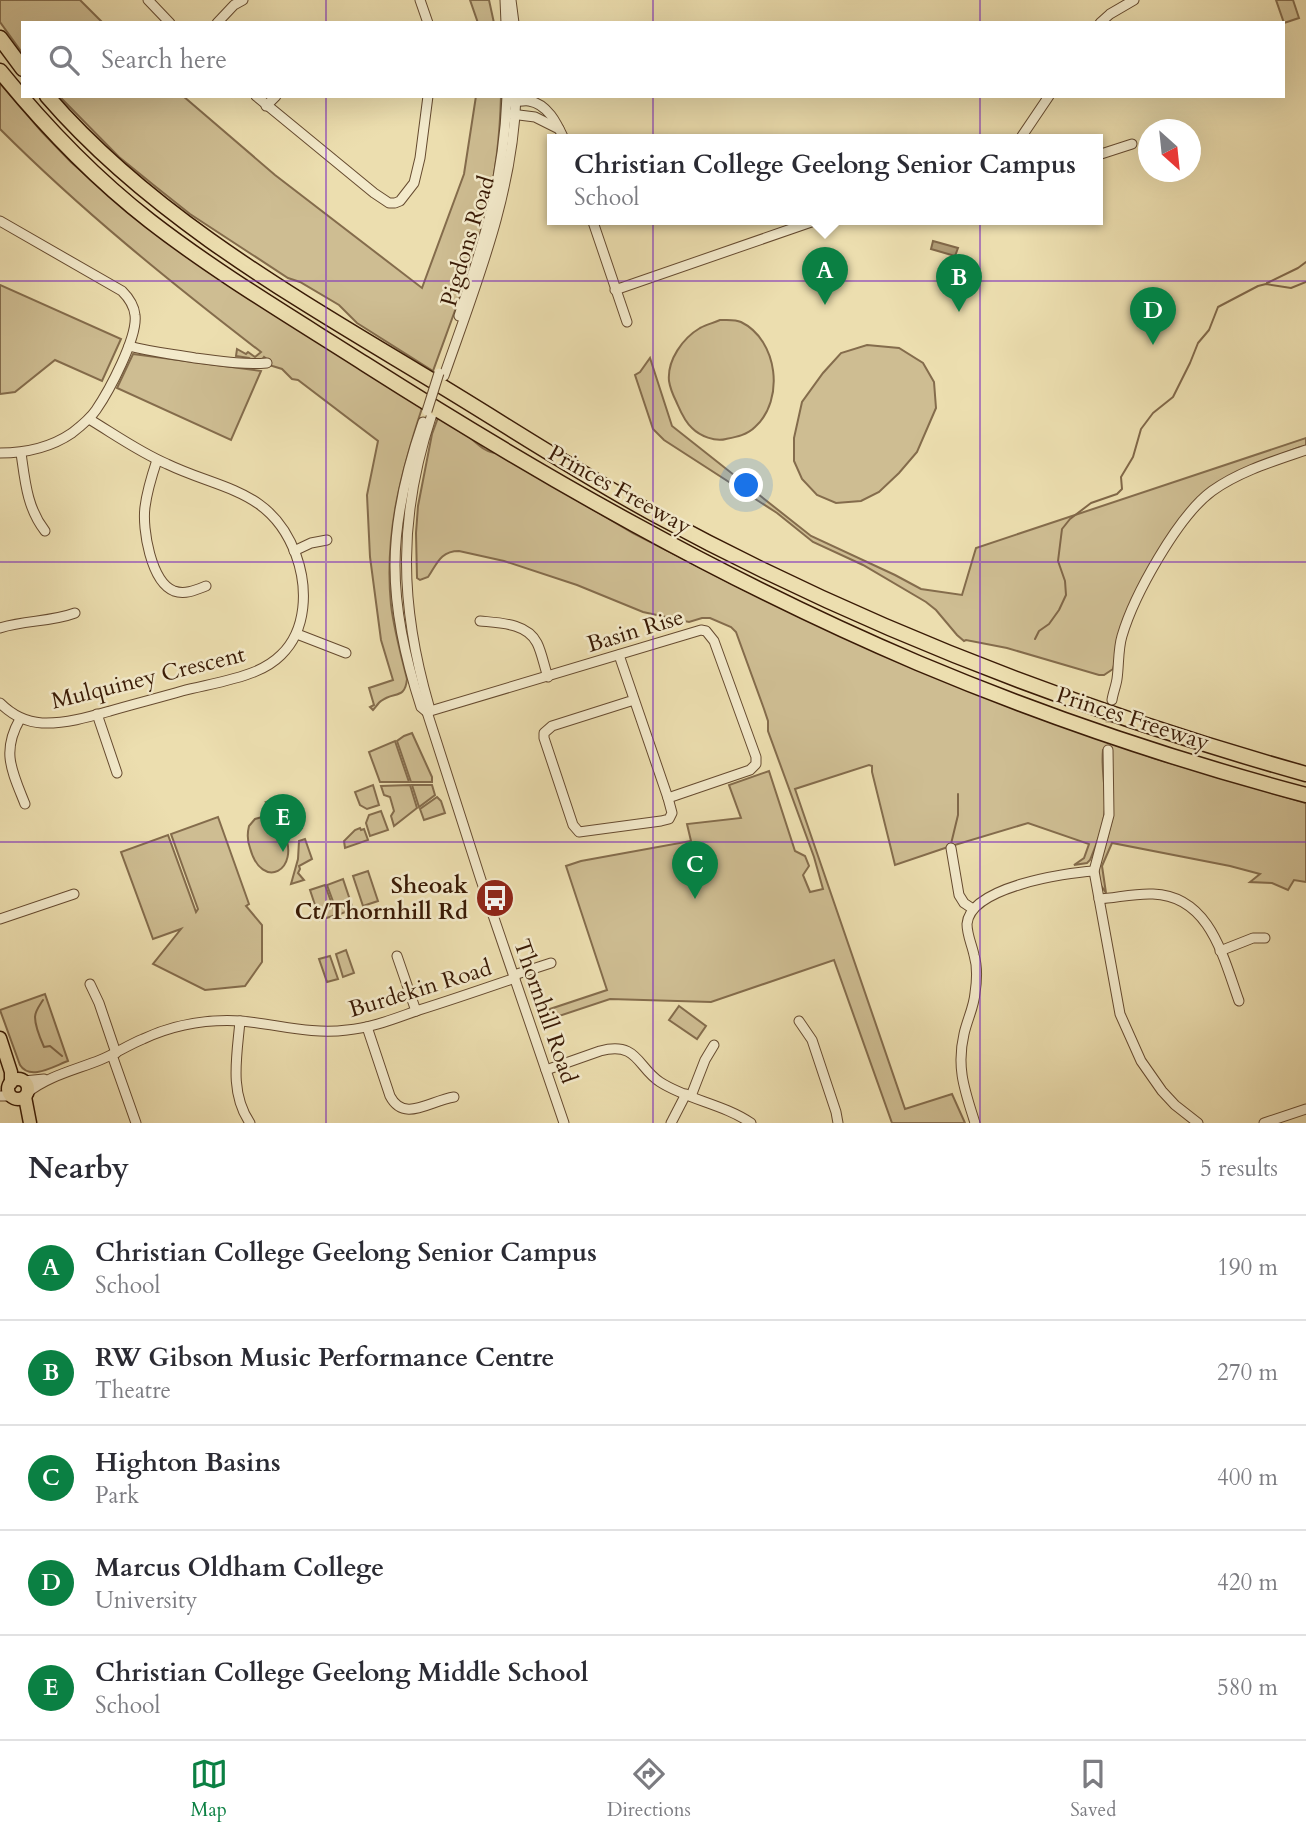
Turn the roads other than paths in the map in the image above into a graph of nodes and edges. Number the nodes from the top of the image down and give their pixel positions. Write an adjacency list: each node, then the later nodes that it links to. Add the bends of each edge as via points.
1 (148, 0): 7 (street)
2 (243, 0): 8 (street)
3 (420, 0): 9 (street)
4 (505, 0): 10 (street)
5 (511, 0): 11 (street)
6 (1134, 0): 12 (street)
7 (168, 21)
8 (219, 21)
9 (427, 21)
10 (506, 21)
11 (514, 21)
12 (1102, 21)
13 (0, 38): 14 (highway)
14 (21, 66)
15 (0, 71): 16 (highway, Princes Freeway)
16 (21, 95)
17 (23, 98): 64 (highway, Princes Freeway, via 101,178 186,247 395,383 576,492 753,586 919,663 1069,722)
18 (49, 98): 63 (highway, Princes Freeway, via 125,173 194,229 337,323 654,514 803,589 929,644 1155,729)
19 (258, 98): 24 (street)
20 (274, 98): 24 (street)
21 (428, 98): 24 (street, via 416,178 395,203 374,193)
22 (1048, 98): 28 (street)
23 (511, 99): 25 (street, Pigdons Road); 26 (street, Pigdons Road, via 536,103 555,118)
24 (266, 106)
25 (511, 114): 26 (street, via 540,119); 38 (street, Pigdons Road, via 511,154 500,210)
26 (559, 129): 27 (street, Pigdons Road)
27 (562, 134)
28 (1023, 134)
29 (1132, 145): 30 (street)
30 (1103, 154)
31 (0, 222): 36 (street, via 122,291 135,313)
32 (594, 225): 34 (street)
33 (803, 225): 34 (street)
34 (615, 290): 35 (street)
35 (627, 322)
36 (129, 346): 37 (street, via 210,360); 39 (street)
37 (267, 363)
38 (442, 374): 58 (street, Thornhill Road, via 410,499 406,559 413,642)
39 (89, 419): 42 (street, via 58,441); 43 (street)
40 (1306, 450): 56 (street, via 1231,479 1199,502 1180,525 1140,592 1122,637)
41 (0, 453): 42 (street)
42 (21, 453): 44 (street, via 30,506)
43 (157, 460): 46 (street, via 258,502 283,528); 47 (street, via 145,510 152,560 172,590 192,592)
44 (45, 531)
45 (327, 540): 46 (street)
46 (295, 551): 51 (street, via 303,594)
47 (206, 586)
48 (75, 613): 50 (street)
49 (480, 621): 54 (street, via 526,631 537,642)
50 (0, 628)
51 (297, 634): 52 (street); 59 (street, Mulquiney Crescent, via 280,656 254,672)
52 (346, 653)
53 (618, 655): 54 (street, Basin Rise); 55 (street); 65 (street, Basin Rise, via 701,630 709,633 756,757 750,770)
54 (548, 677): 58 (street, Basin Rise)
55 (634, 700): 65 (street); 65 (street, via 552,726 544,733 573,825 579,832 669,819)
56 (1112, 700)
57 (0, 703): 60 (street)
58 (427, 712): 77 (street, Thornhill Road)
59 (97, 714): 60 (street, Mulquiney Crescent, via 54,723); 62 (street)
60 (20, 719): 66 (street, via 13,731 10,760)
61 (1108, 750): 68 (street, via 1109,815)
62 (117, 773)
63 (1306, 774)
64 (1306, 795)
65 (668, 798)
66 (25, 804)
67 (951, 848): 71 (street, via 959,895)
68 (1094, 871): 70 (street); 71 (street, via 1027,882)
69 (74, 894): 72 (street)
70 (1099, 900): 74 (street, via 1151,894 1175,899 1200,915); 93 (street, via 1116,998 1129,1035 1162,1091)
71 (973, 909): 100 (street, via 967,928 977,981 960,1071)
72 (0, 919)
73 (1265, 938): 74 (street)
74 (1220, 951): 79 (street)
75 (397, 956): 80 (street)
76 (551, 963): 77 (street, Burdekin Road)
77 (515, 977): 80 (street, Burdekin Road); 87 (street, Thornhill Road)
78 (90, 984): 86 (street)
79 (1239, 1001)
80 (416, 1011): 83 (street, Burdekin Road)
81 (240, 1021): 83 (street, Burdekin Road, via 329,1032); 86 (street, Burdekin Road, via 202,1022 165,1030); 95 (street, via 237,1089)
82 (799, 1021): 99 (street, via 811,1040)
83 (367, 1027): 90 (street, via 400,1113)
84 (0, 1038): 88 (main road)
85 (715, 1045): 89 (street)
86 (114, 1054): 88 (street, Burdekin Road); 94 (street)
87 (546, 1070): 89 (street, via 607,1049 621,1050 637,1057 658,1081); 96 (street, Thornhill Road)
88 (14, 1090): 92 (main road)
89 (689, 1095): 97 (street); 98 (street)
90 (454, 1097)
91 (1306, 1109): 101 (street)
92 (29, 1121)
93 (1196, 1122)
94 (136, 1123)
95 (250, 1123)
96 (564, 1123)
97 (671, 1123)
98 (751, 1123)
99 (838, 1123)
100 (975, 1123)
101 (1264, 1123)

